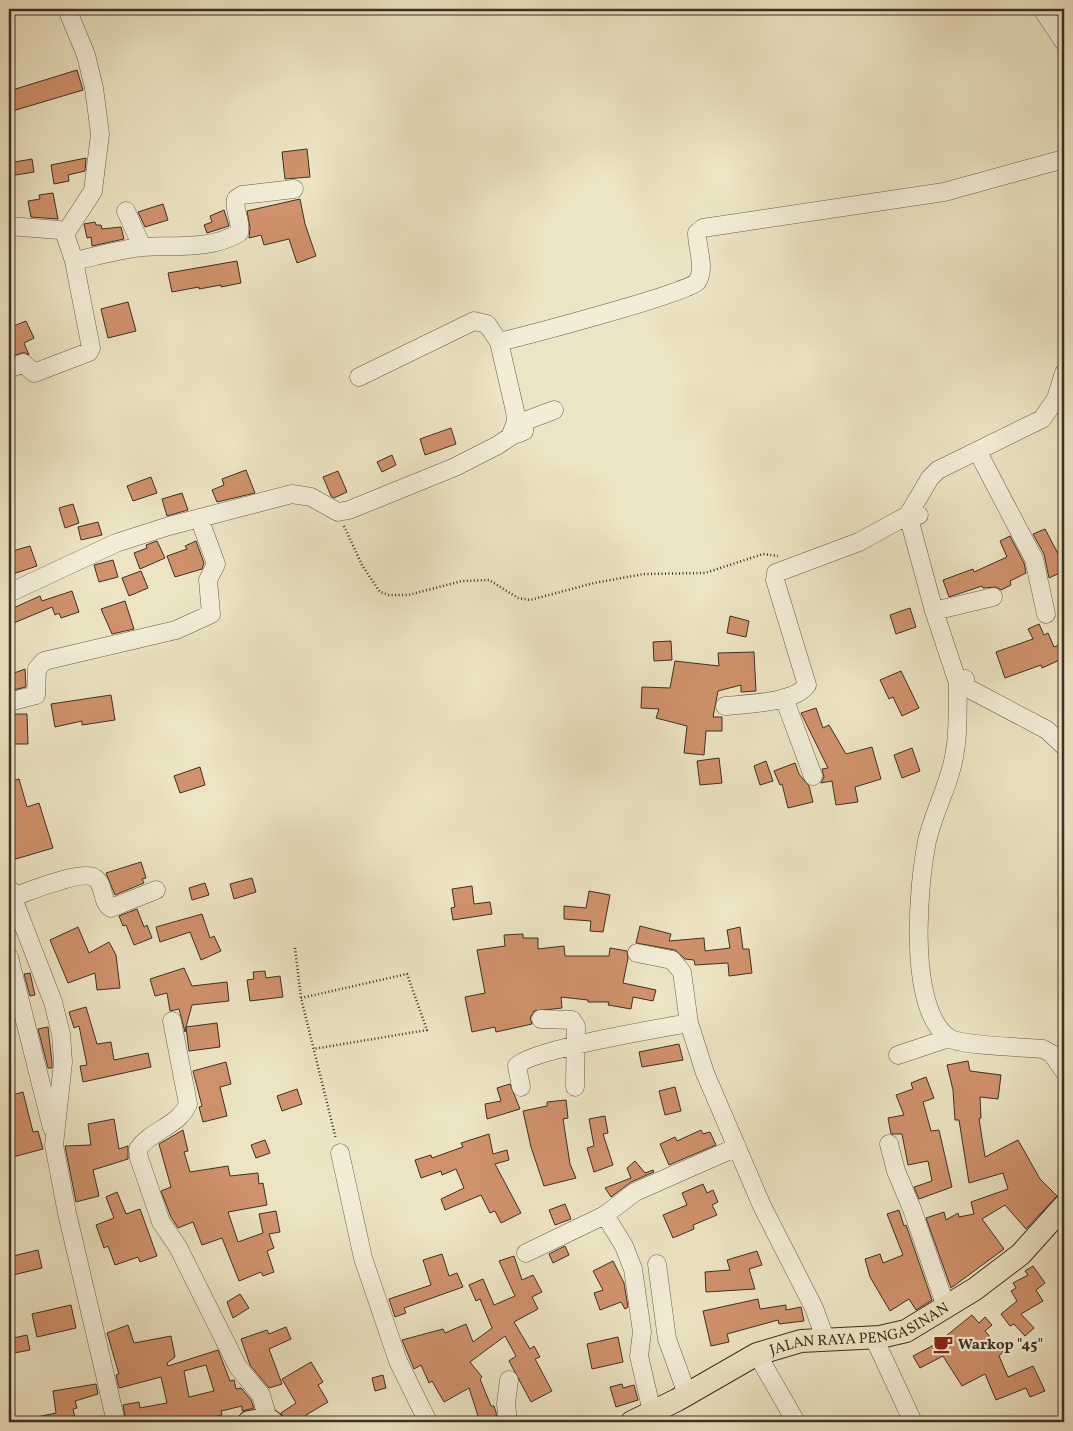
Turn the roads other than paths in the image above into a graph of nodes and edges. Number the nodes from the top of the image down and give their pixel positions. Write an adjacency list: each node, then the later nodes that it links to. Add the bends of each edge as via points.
1 (67, 9): 10 (street, via 86,55 100,134 93,191)
2 (1042, 9): 5 (street)
3 (1056, 9): 4 (street)
4 (1064, 22)
5 (1064, 42)
6 (1064, 159): 13 (street, via 944,192 703,228 697,233 700,276 695,284 658,298)
7 (294, 189): 11 (street, via 236,198 240,227 239,233 233,237 206,244)
8 (126, 211): 11 (street)
9 (9, 226): 10 (street, via 59,230)
10 (65, 234): 12 (street)
11 (142, 247): 12 (street)
12 (74, 261): 14 (street, via 91,348 89,352 34,374 23,363)
13 (499, 342): 16 (street, via 487,324 474,321); 19 (street, via 515,411 516,422)
14 (14, 367)
15 (1064, 373): 17 (street)
16 (359, 377)
17 (1062, 403): 20 (street, via 1027,431)
18 (554, 410): 19 (street, via 525,421 524,431)
19 (510, 437): 22 (street, via 455,467 349,510 338,512 311,497 292,494)
20 (970, 460): 21 (street, via 937,485); 26 (street, via 1034,559)
21 (914, 515): 25 (street, via 920,528); 28 (street, via 859,542 776,573 775,580 807,681 803,690)
22 (199, 518): 23 (street, via 116,543); 29 (street, via 216,564 208,580 212,614 176,630 44,661 37,669 36,695)
23 (9, 593)
24 (993, 597): 25 (street)
25 (938, 610): 27 (street)
26 (1046, 614)
27 (962, 681): 31 (street, via 1049,722); 32 (street, via 1047,730); 42 (street, via 956,750 928,842 920,933 920,974 924,997 930,1014)
28 (784, 698): 30 (street); 33 (street)
29 (9, 702)
30 (725, 706)
31 (1064, 737)
32 (1064, 746)
33 (813, 776)
34 (156, 890): 35 (street, via 110,908 106,905 100,884 94,877 82,874)
35 (10, 892): 36 (street)
36 (16, 924): 48 (street, via 53,1002 61,1034 63,1062)
37 (637, 953): 41 (street, via 661,956 678,966 684,980)
38 (9, 957): 48 (street)
39 (541, 1019): 43 (street, via 572,1020 576,1026)
40 (172, 1021): 63 (street, via 188,1104 177,1119 143,1142 138,1149 139,1158 161,1222 178,1247 238,1367 261,1395)
41 (689, 1023): 43 (street); 50 (street, via 705,1073)
42 (949, 1038): 44 (street); 45 (street, via 1043,1049 1052,1054)
43 (577, 1045): 46 (street, via 520,1063 517,1066); 47 (street)
44 (898, 1054)
45 (1064, 1071)
46 (521, 1087)
47 (575, 1087)
48 (54, 1138): 64 (street, via 67,1213)
49 (889, 1144): 56 (street)
50 (737, 1147): 53 (street, via 635,1192); 57 (street, via 762,1206 810,1299)
51 (340, 1152): 65 (street, via 363,1258 398,1361)
52 (1064, 1206): 56 (main road, JALAN RAYA PENGASINAN, via 1021,1254)
53 (605, 1215): 54 (street); 62 (street, via 624,1246 633,1269 642,1332 639,1356)
54 (526, 1253)
55 (657, 1264): 61 (street, via 667,1340)
56 (946, 1307): 58 (main road, JALAN RAYA PENGASINAN, via 906,1331)
57 (825, 1338): 58 (main road, JALAN RAYA PENGASINAN); 59 (main road, JALAN RAYA PENGASINAN, via 801,1341)
58 (874, 1338): 69 (street)
59 (757, 1354): 61 (main road, JALAN RAYA PENGASINAN); 68 (street)
60 (509, 1380): 66 (street)
61 (687, 1394): 62 (main road, JALAN RAYA PENGASINAN)
62 (652, 1412): 67 (main road, JALAN RAYA PENGASINAN)
63 (263, 1421)
64 (116, 1422)
65 (428, 1422)
66 (508, 1422)
67 (632, 1422)
68 (796, 1422)
69 (913, 1422)

